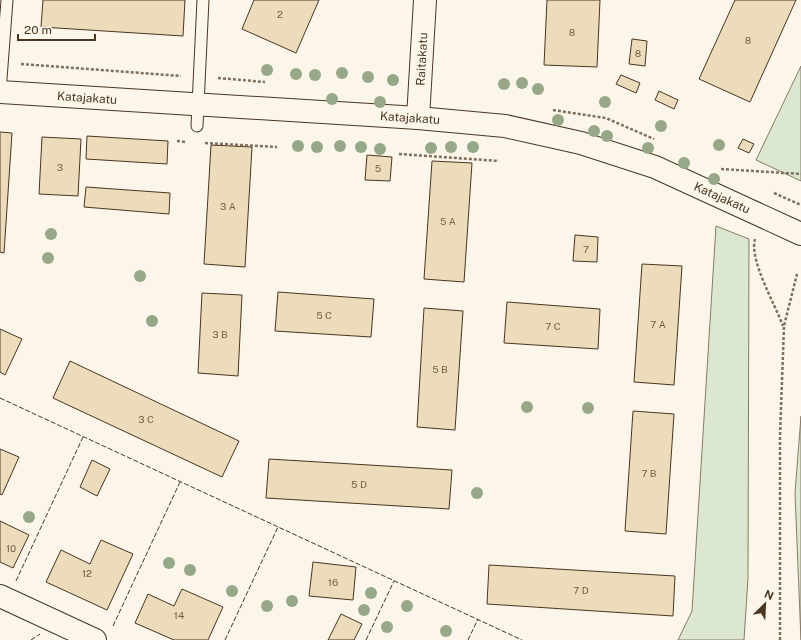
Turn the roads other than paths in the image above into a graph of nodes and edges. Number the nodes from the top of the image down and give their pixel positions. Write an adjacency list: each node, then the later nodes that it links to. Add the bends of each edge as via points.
1 (7, 0): 4 (lane)
2 (202, 0): 5 (lane)
3 (425, 0): 6 (street, Raitakatu)
4 (0, 92): 5 (street, Katajakatu)
5 (198, 105): 6 (street, Katajakatu); 7 (lane)
6 (418, 118): 8 (street, Katajakatu, via 505,126 582,143 655,168)
7 (197, 126)
8 (801, 234)
9 (0, 596): 10 (street)
10 (95, 640)

